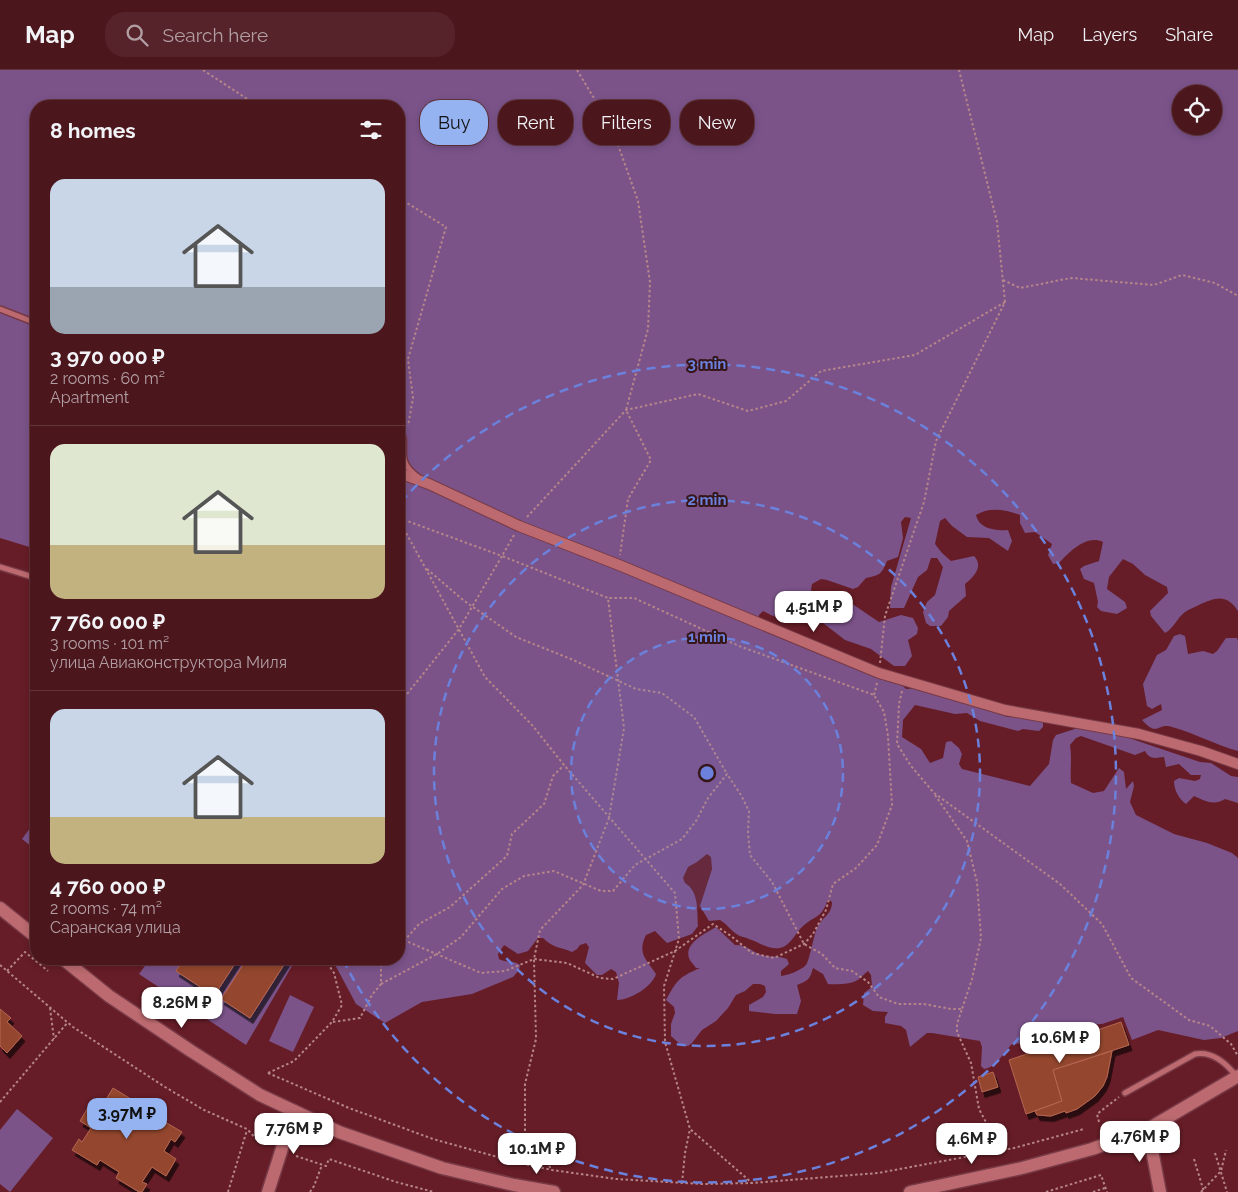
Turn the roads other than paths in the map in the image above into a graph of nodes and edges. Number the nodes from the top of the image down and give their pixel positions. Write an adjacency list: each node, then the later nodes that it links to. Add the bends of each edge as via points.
1 (0, 309): 2 (lane)
2 (30, 321)
3 (405, 462): 5 (lane, via 414,474)
4 (405, 475): 5 (street)
5 (429, 484): 8 (street, via 519,526 879,673 1005,710 1139,734)
6 (0, 567): 7 (lane)
7 (30, 576)
8 (1238, 764)
9 (1, 910): 10 (main road)
10 (30, 932)
11 (70, 965): 14 (main road, via 109,996 191,1052 260,1095)
12 (1237, 1076): 13 (lane, via 1222,1062 1203,1052 1188,1057); 15 (main road)
13 (1125, 1093)
14 (294, 1110): 16 (main road, via 339,1132 442,1168); 17 (main road)
15 (1148, 1129): 19 (main road, via 1092,1150); 20 (main road)
16 (514, 1188): 18 (main road)
17 (268, 1192)
18 (554, 1192)
19 (910, 1192)
20 (1160, 1192)

